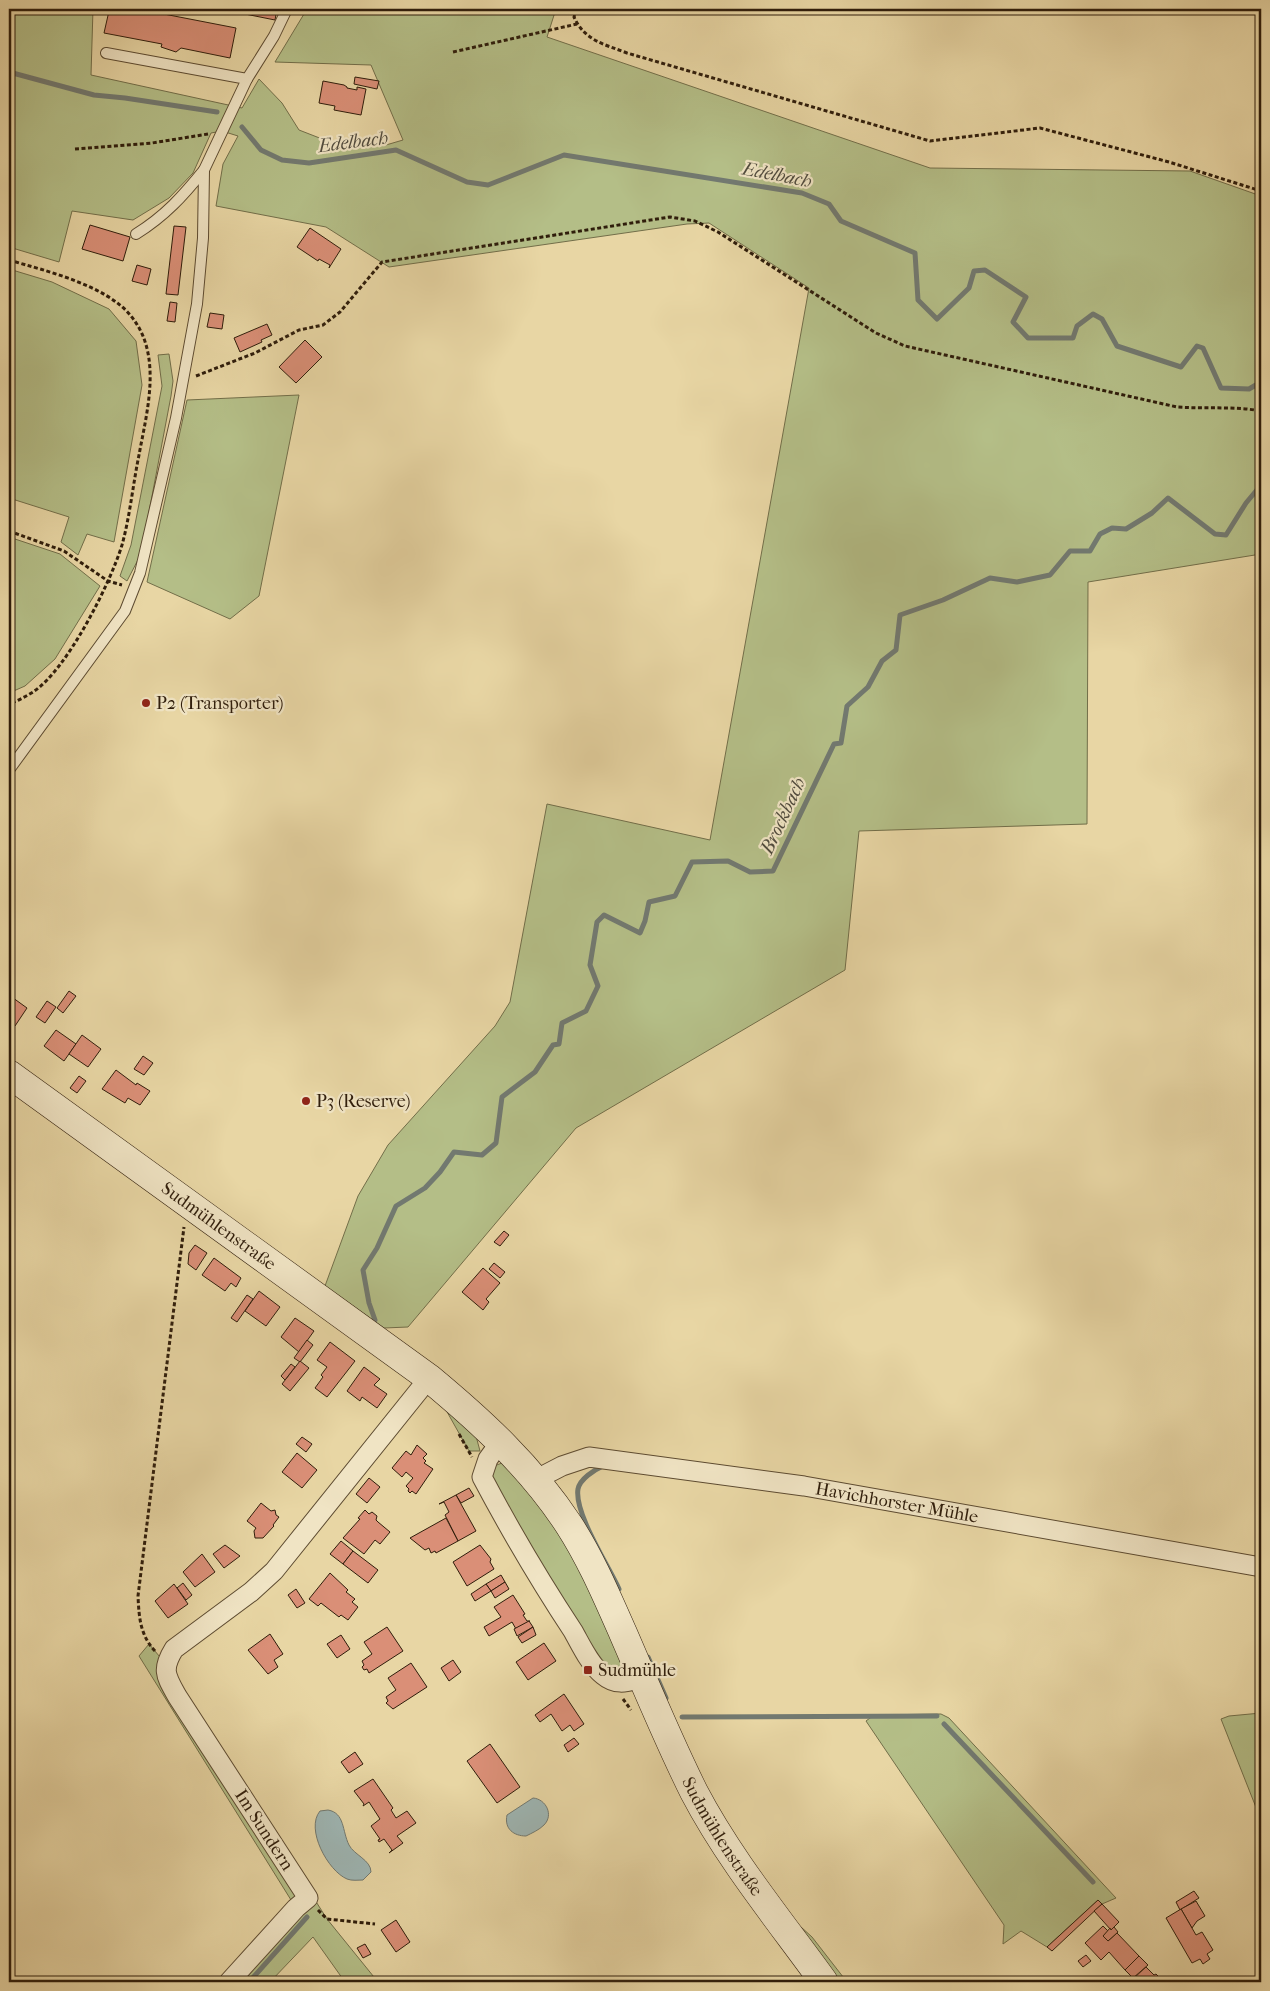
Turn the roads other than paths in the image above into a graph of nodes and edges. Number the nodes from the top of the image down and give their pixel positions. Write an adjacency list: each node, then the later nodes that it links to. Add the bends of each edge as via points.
1 (287, 9): 3 (lane)
2 (106, 54): 3 (lane)
3 (247, 79): 4 (lane)
4 (204, 170): 5 (lane, via 179,201); 6 (lane, via 199,285 184,379 140,573 125,610)
5 (136, 234)
6 (9, 770)
7 (9, 1074): 8 (street, Sudmühlenstraße)
8 (429, 1378): 9 (street, Sudmühlenstraße); 13 (street, Im Sundern, via 274,1571 174,1649 165,1663 177,1696 308,1898)
9 (501, 1441): 10 (street, Sudmühlenstraße); 12 (street, via 488,1459 482,1477 505,1520 603,1676 619,1683)
10 (535, 1480): 11 (street, Havichhorster Mühle, via 589,1457 804,1486); 12 (street, Sudmühlenstraße, via 581,1546)
11 (1261, 1567)
12 (642, 1678): 14 (street, Sudmühlenstraße, via 695,1794 720,1836)
13 (229, 1982)
14 (824, 1982)

